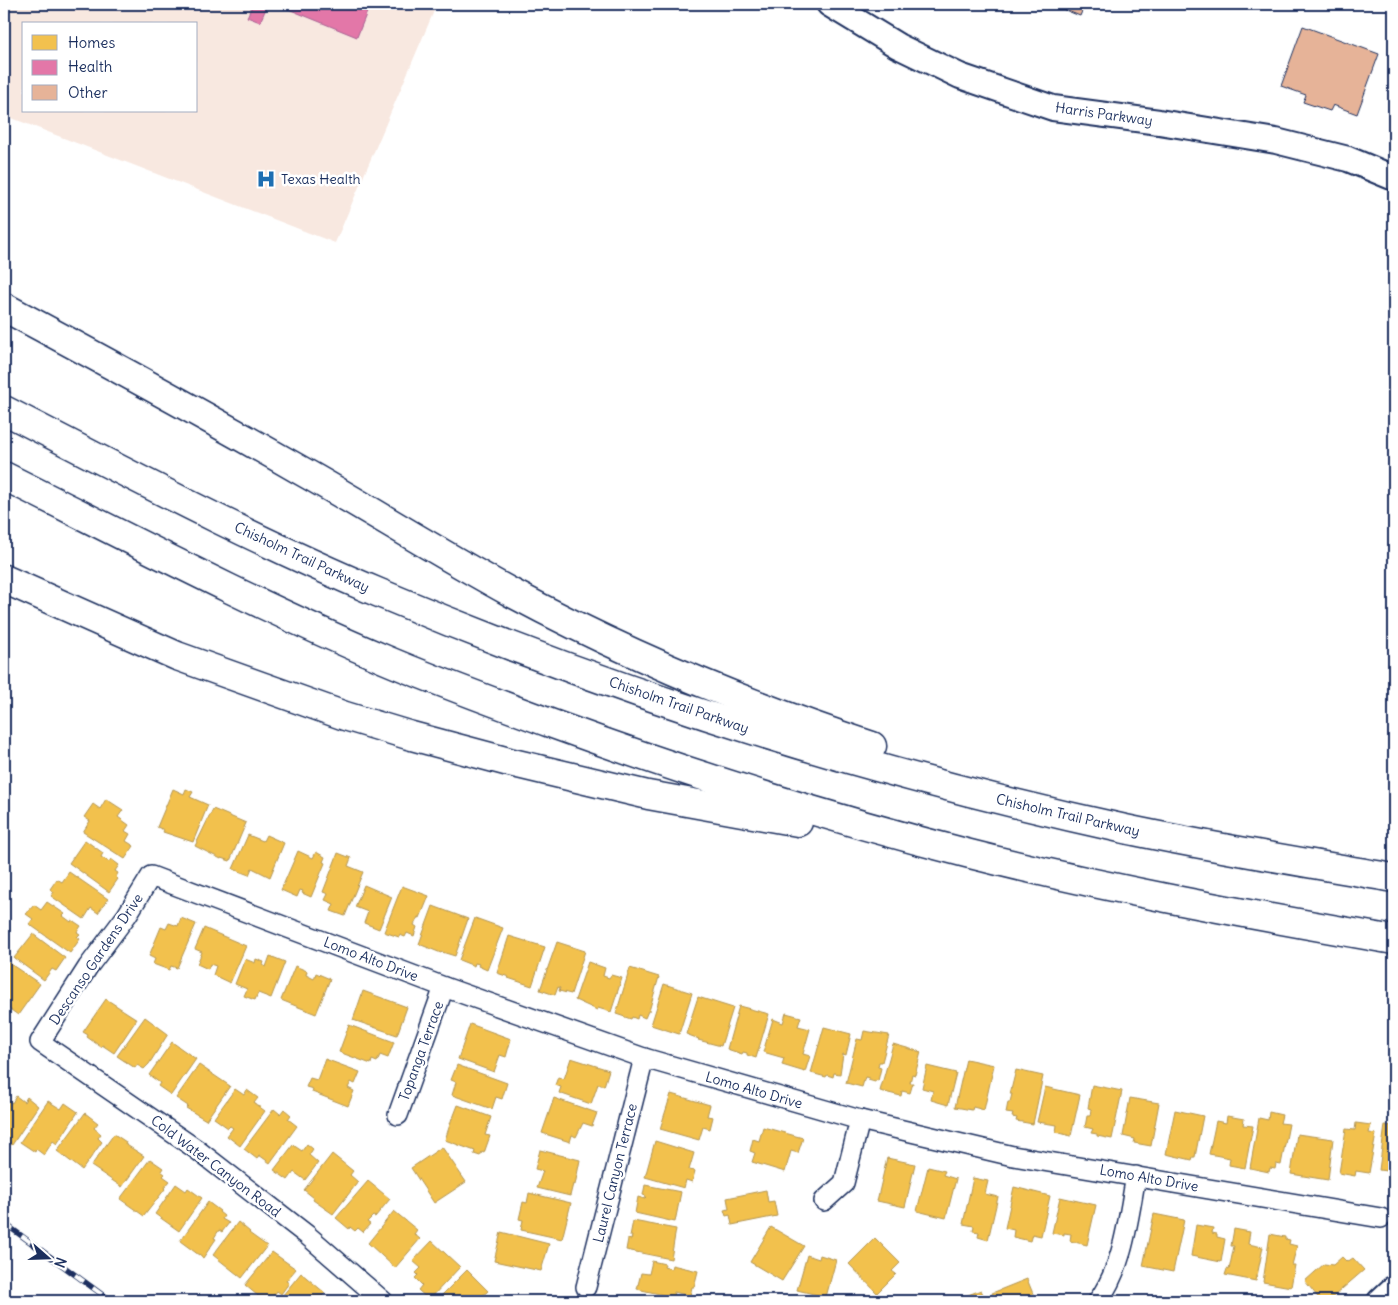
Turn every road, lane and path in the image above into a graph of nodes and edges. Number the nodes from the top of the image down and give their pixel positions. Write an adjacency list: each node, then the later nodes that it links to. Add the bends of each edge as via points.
1 (829, 4): 2 (street, Harris Parkway, via 898,46 960,76 1053,108 1276,141 1348,159)
2 (1394, 178)
3 (4, 306): 7 (highway, via 182,402 483,577 610,643 758,706 838,735)
4 (4, 410): 7 (highway, Chisholm Trail Parkway, via 288,553 420,610 561,664 783,739 945,785)
5 (4, 476): 8 (highway, via 274,610 436,680 714,781)
6 (4, 579): 8 (highway, via 177,656 326,710 408,735 648,795)
7 (1126, 829): 10 (highway, Chisholm Trail Parkway)
8 (968, 854): 11 (highway, via 1142,893)
9 (152, 876): 12 (street, Lomo Alto Drive); 13 (street, Descanso Gardens Drive)
10 (1389, 877)
11 (1388, 939)
12 (444, 987): 14 (street, Lomo Alto Drive); 15 (street, Topanga Terrace)
13 (40, 1042): 22 (street, Cold Water Canyon Road, via 196,1149 307,1234)
14 (644, 1058): 16 (street, Lomo Alto Drive); 20 (street, Laurel Canyon Terrace)
15 (398, 1115)
16 (860, 1120): 17 (street, Lomo Alto Drive, via 1013,1156); 18 (street, via 844,1183)
17 (1136, 1176): 19 (street, Lomo Alto Drive); 23 (street, via 1117,1266)
18 (824, 1201)
19 (1380, 1218)
20 (586, 1287)
21 (1394, 1288): 24 (street)
22 (383, 1301)
23 (1098, 1301)
24 (1380, 1301)

